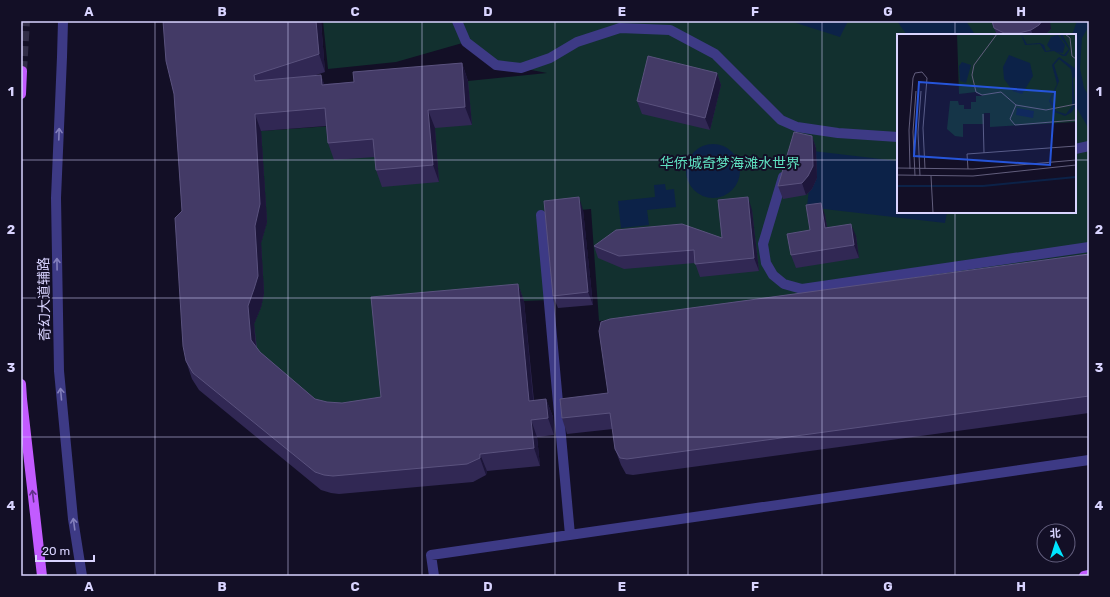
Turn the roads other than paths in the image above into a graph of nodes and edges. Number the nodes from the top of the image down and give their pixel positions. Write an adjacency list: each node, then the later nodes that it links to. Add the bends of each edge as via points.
1 (63, 21): 16 (street, 奇幻大道辅路, one-way to 1, via 73,519 59,370 56,198)
2 (457, 21): 5 (street, via 466,42 496,65 521,68 550,58 577,42 620,28 670,30 715,54 781,120 796,130)
3 (22, 71): 4 (main road)
4 (21, 94)
5 (897, 137)
6 (1089, 146): 7 (street)
7 (1076, 149)
8 (784, 171): 10 (street, via 764,244 766,262 773,275 784,284 802,289)
9 (541, 215): 13 (street)
10 (1089, 247)
11 (21, 384): 15 (main road, one-way to 11)
12 (1089, 460): 13 (street)
13 (570, 535): 17 (street, via 431,555)
14 (1089, 575): 18 (main road)
15 (42, 576)
16 (82, 576)
17 (434, 576)
18 (1084, 576)

